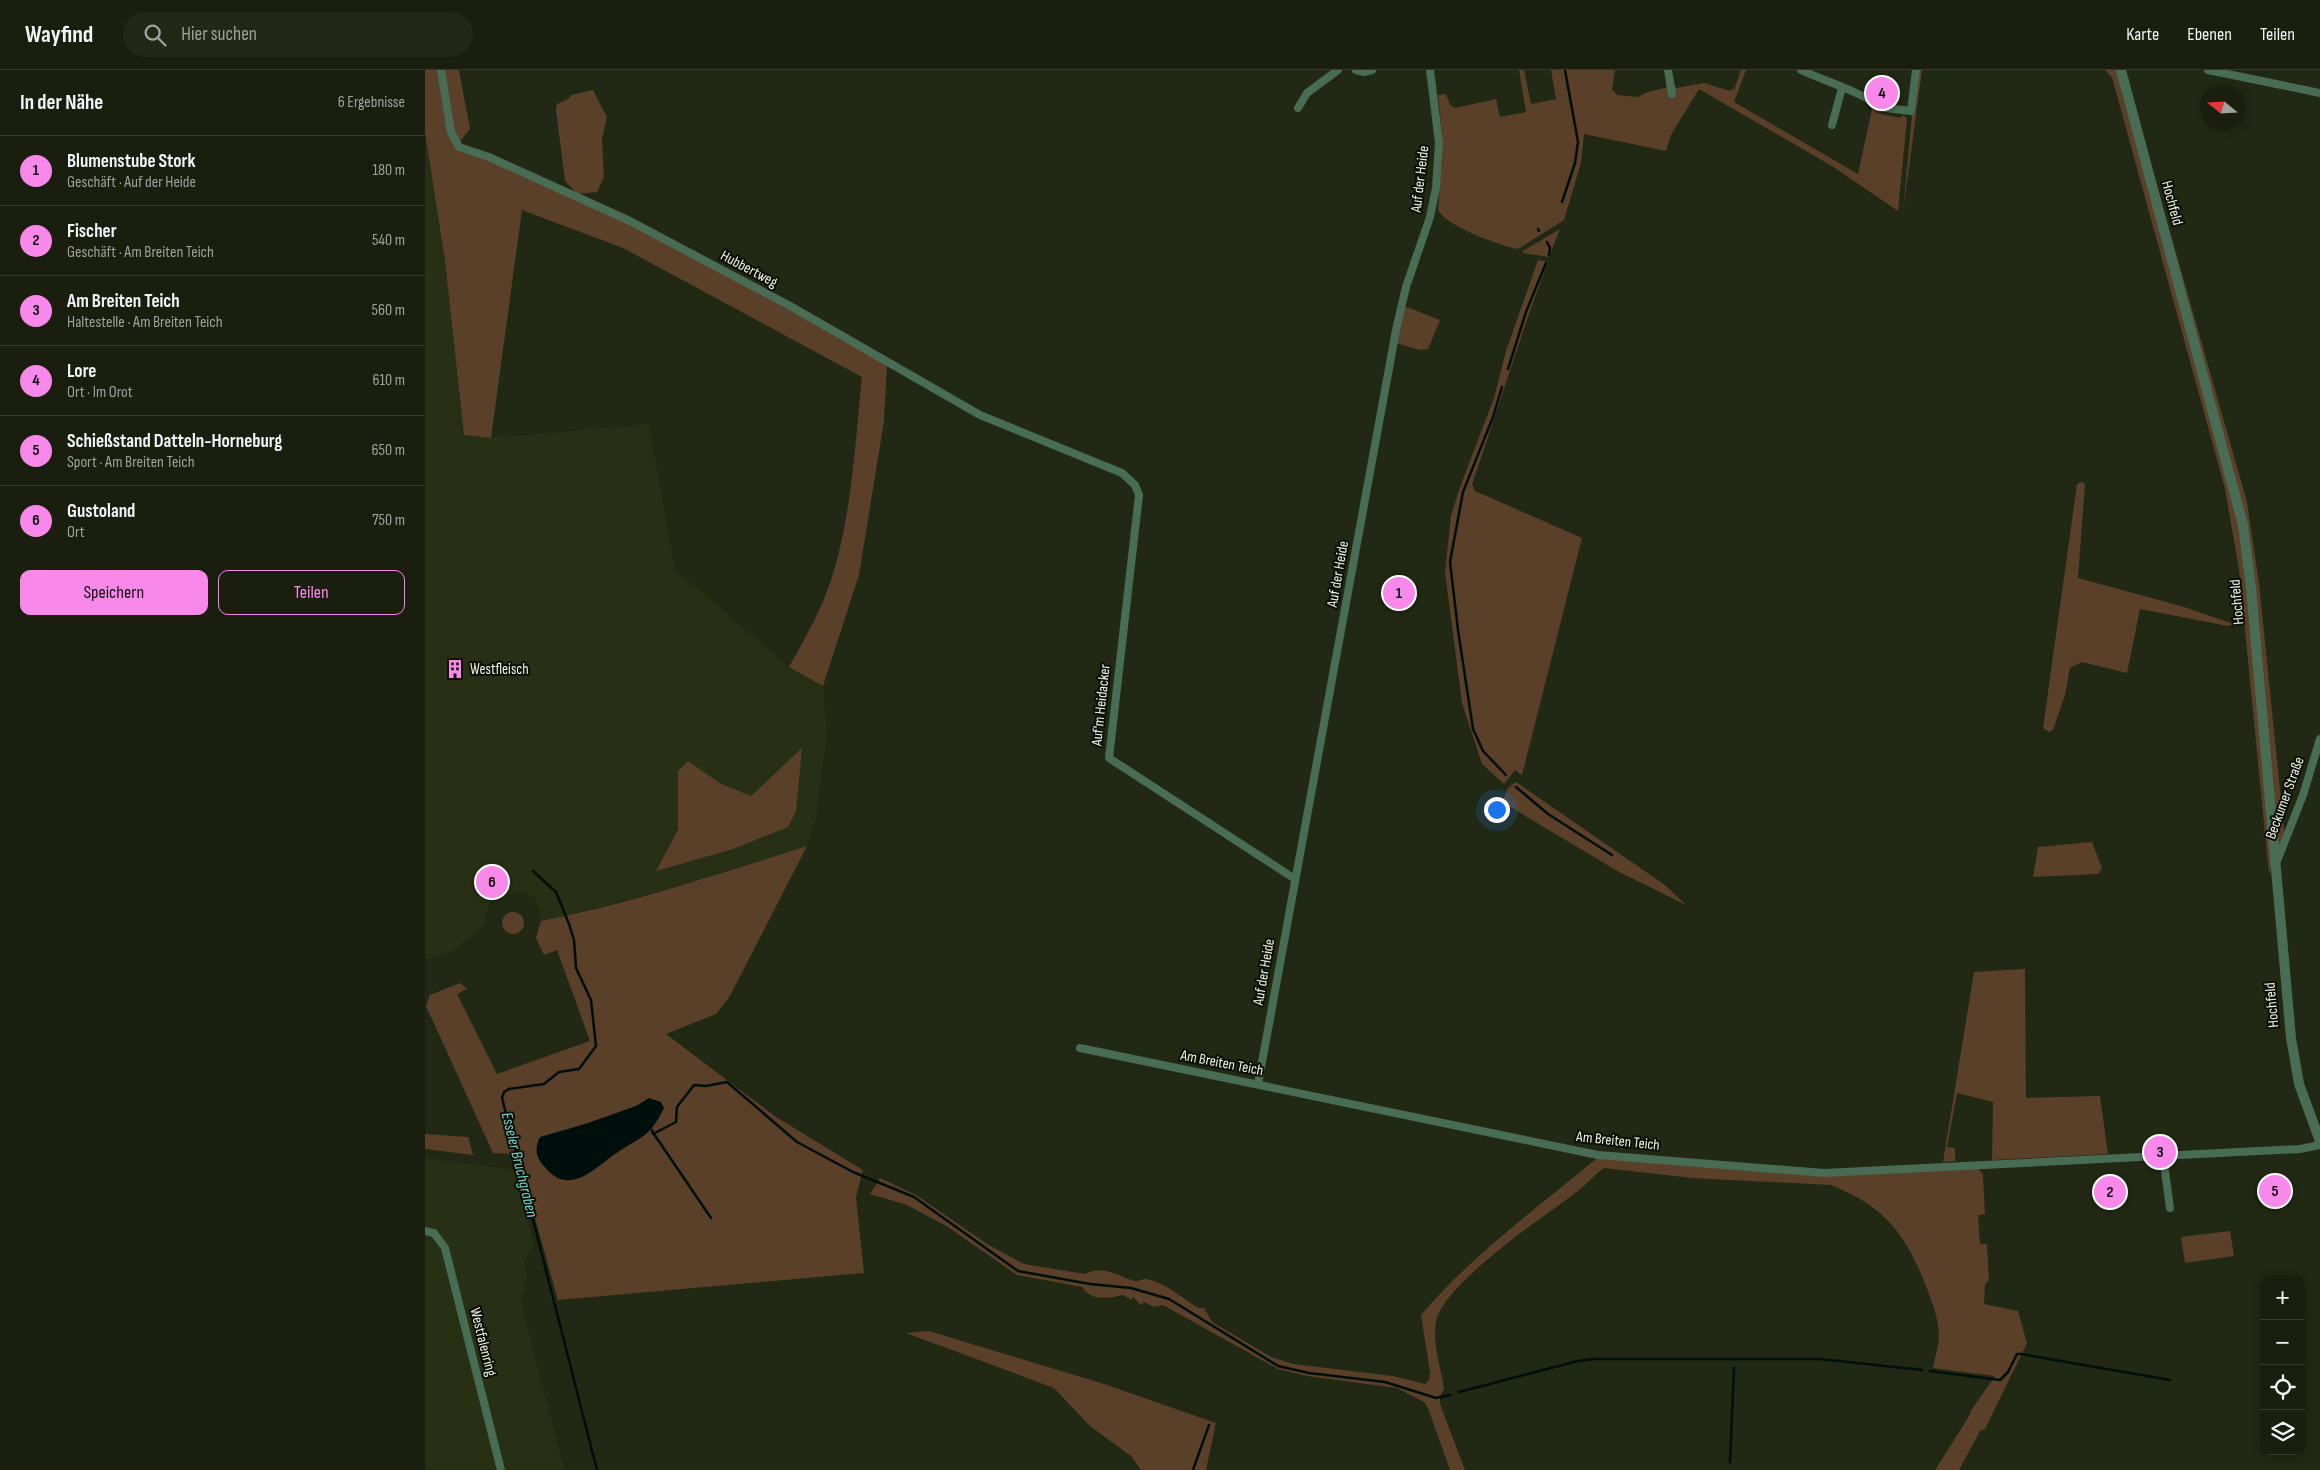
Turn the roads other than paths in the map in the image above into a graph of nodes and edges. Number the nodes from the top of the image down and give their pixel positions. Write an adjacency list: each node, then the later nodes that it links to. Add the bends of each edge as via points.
1 (441, 70): 16 (street, Hubbertweg, via 451,132 459,147 489,157 630,221 792,307 945,397 980,415)
2 (1337, 70): 14 (street, via 1307,93)
3 (1356, 70): 4 (street)
4 (1372, 70)
5 (1430, 70): 19 (street, Auf der Heide, via 1439,143 1436,188 1396,330)
6 (1668, 70): 13 (street)
7 (1801, 70): 11 (street)
8 (1916, 70): 11 (street, via 1911,111 1879,107 1863,95)
9 (2121, 70): 18 (street, Hochfeld, via 2241,515 2251,588)
10 (2208, 70): 12 (street)
11 (1842, 88): 15 (street)
12 (2320, 93)
13 (1672, 94)
14 (1298, 108)
15 (1832, 126)
16 (1092, 460): 19 (street, Auf'm Heidacker, via 1127,477 1135,484 1139,495 1109,758)
17 (2320, 739): 18 (street, Beckumer Straße, via 2303,795)
18 (2275, 866): 22 (street, Hochfeld, via 2295,1069)
19 (1295, 879): 21 (street, Auf der Heide)
20 (1080, 1048): 21 (street, Am Breiten Teich)
21 (1258, 1084): 23 (street, Am Breiten Teich, via 1598,1155 1824,1173)
22 (2320, 1143): 23 (street, Am Breiten Teich, via 2300,1149)
23 (2163, 1156): 24 (street)
24 (2170, 1208)
25 (425, 1231): 26 (street, Westfalenring, via 434,1233 445,1248)
26 (501, 1470)

